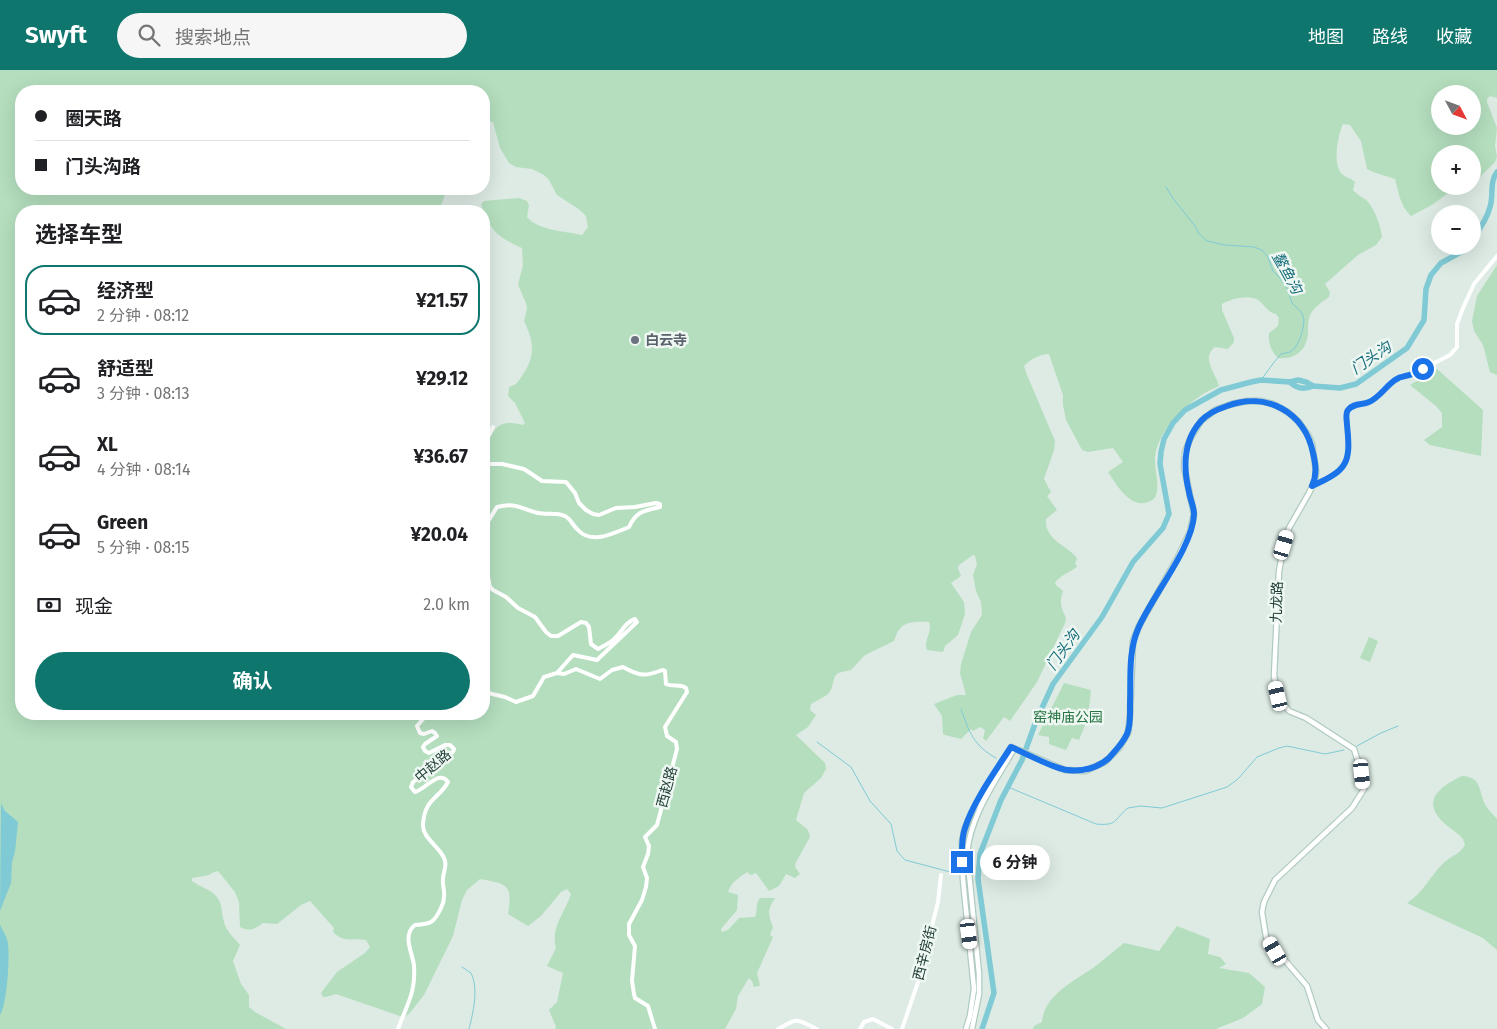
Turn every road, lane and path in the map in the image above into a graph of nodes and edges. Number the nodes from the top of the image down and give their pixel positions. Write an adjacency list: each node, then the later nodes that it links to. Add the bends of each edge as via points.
1 (1497, 256): 5 (street, via 1474,284 1463,308 1457,324 1457,347 1454,351 1440,361 1392,381 1369,402 1349,409 1346,416 1346,463 1329,479)
2 (493, 427): 3 (street)
3 (490, 433)
4 (490, 464): 6 (street, via 524,469 542,481 566,482 576,493 579,503 593,514 616,508 660,504 660,507 638,513 629,526 600,538 579,532 563,514 537,513 520,506 507,504 497,507)
5 (1312, 486): 11 (main road, 九龙路, via 1316,471 1312,444 1299,422 1288,412 1273,404 1247,401 1215,410 1201,421 1191,437 1184,468 1194,514 1190,532 1133,641 1128,733 1105,762 1085,771 1065,770); 22 (main road, 九龙路, via 1289,528 1284,545 1279,571 1274,676 1278,696 1289,711 1306,718 1354,749 1364,789 1352,808 1275,880 1262,912 1266,937 1307,986 1318,1020)
6 (490, 518)
7 (490, 587): 8 (street, via 535,617 551,636 558,636 581,622 586,623 591,644 598,648 615,639 630,621 635,619 638,622 597,660 576,654)
8 (557, 673): 9 (street, via 544,678 533,696 520,702); 14 (street, 西赵路, via 576,669 600,679 623,667 637,675 651,675 662,670 665,671 666,684 686,688 687,692 665,727 667,736 676,742 677,749 657,825 645,837 649,846 643,867 646,886 629,924 634,946 634,994 648,1006)
9 (490, 693)
10 (422, 720): 13 (street, 中赵路, via 418,726 420,733 432,731 437,736 425,744 425,751 429,754 445,745 454,749 411,786 415,792 436,778 446,778 448,782 430,801 423,826 445,860 444,896 436,919 415,925 409,933 414,986)
11 (1014, 748): 20 (main road, via 964,828 963,880 974,989); 21 (main road, via 978,811 968,840 979,974 979,994)
12 (941, 876): 19 (street, 西辛房街, via 938,902 918,982)
13 (398, 1029)
14 (655, 1029)
15 (778, 1029): 16 (street, via 792,1020)
16 (817, 1029)
17 (860, 1029): 18 (street, via 864,1022 874,1019)
18 (892, 1029)
19 (902, 1029)
20 (966, 1029)
21 (972, 1029)
22 (1326, 1029)

